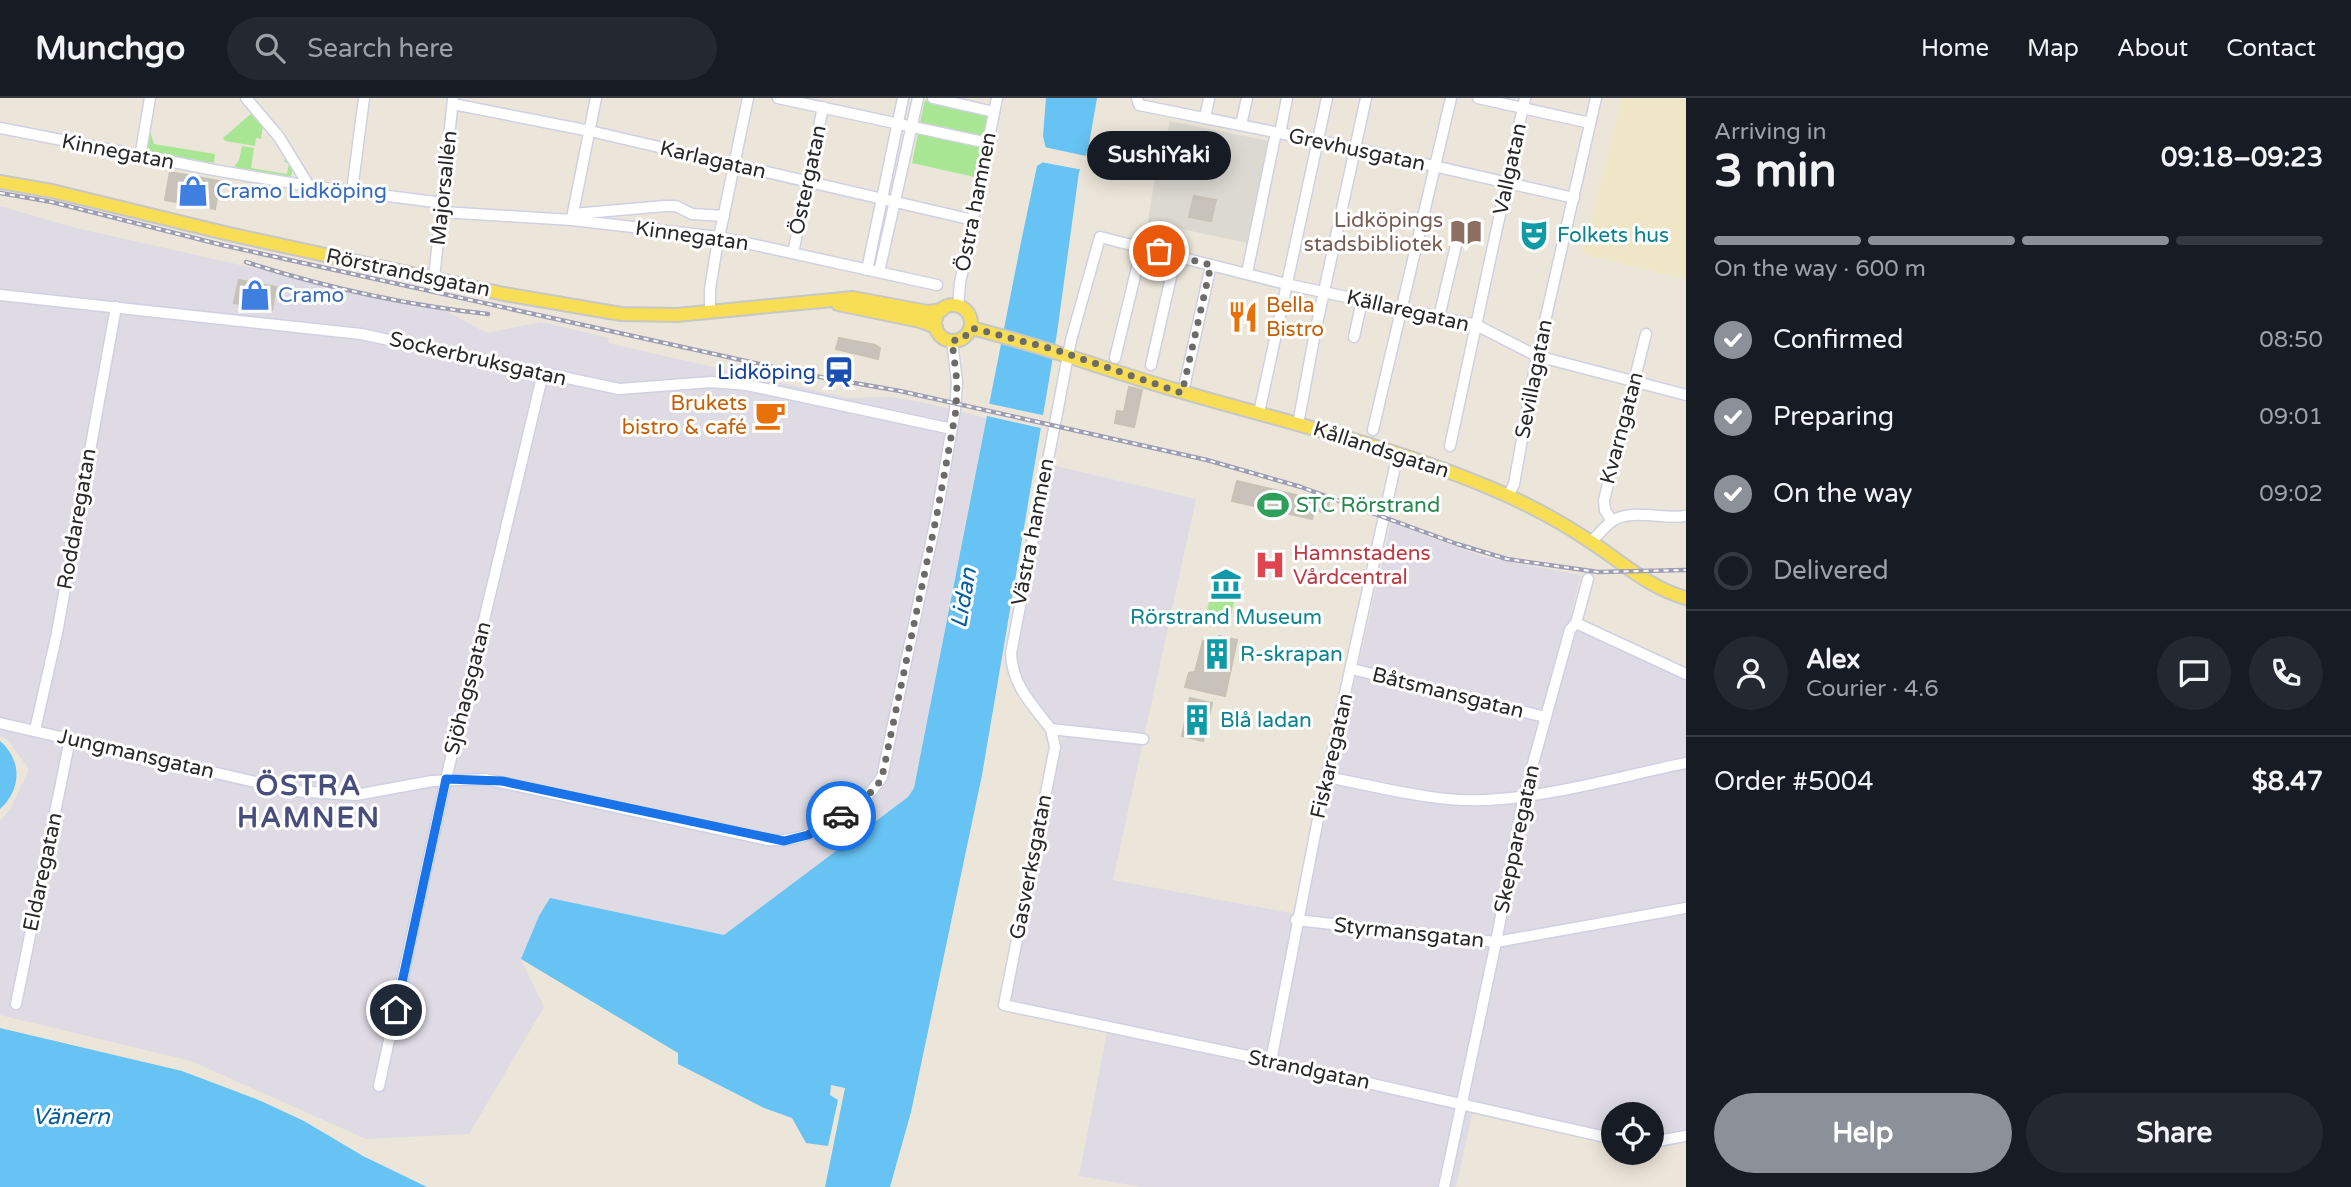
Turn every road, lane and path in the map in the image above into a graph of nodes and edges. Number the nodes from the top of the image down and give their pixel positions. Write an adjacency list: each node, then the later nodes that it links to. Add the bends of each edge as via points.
1 (150, 98): 37 (street)
2 (246, 98): 43 (street, via 279,137)
3 (364, 98): 44 (street)
4 (596, 98): 32 (street)
5 (748, 98): 38 (street)
6 (778, 98): 23 (street)
7 (903, 98): 28 (street)
8 (918, 98): 30 (street)
9 (933, 98): 25 (street)
10 (997, 98): 25 (street, Östra hamnen)
11 (1174, 98): 24 (street)
12 (1209, 98): 26 (street)
13 (1247, 98): 29 (street)
14 (1287, 98): 33 (street)
15 (1327, 98): 34 (street)
16 (1366, 98): 36 (street)
17 (1451, 98): 39 (street)
18 (1478, 98): 22 (street)
19 (1596, 98): 27 (street, Sevillagatan)
20 (453, 101): 32 (street, Karlagatan); 48 (street, Majorsallén)
21 (1138, 102): 24 (street, Grevhusgatan)
22 (1524, 103): 27 (street); 42 (street, Vallgatan)
23 (823, 107): 28 (street); 40 (street, Östergatan)
24 (1171, 111): 26 (street, Grevhusgatan)
25 (994, 112): 35 (street, Östra hamnen)
26 (1205, 118): 29 (street, Grevhusgatan)
27 (1590, 123): 46 (street, Sevillagatan)
28 (898, 124): 30 (street); 45 (street)
29 (1241, 125): 33 (street, Grevhusgatan)
30 (912, 127): 35 (street); 47 (street)
31 (0, 128): 37 (street, Kinnegatan)
32 (590, 131): 38 (street, Karlagatan); 50 (street)
33 (1278, 133): 34 (street, Grevhusgatan); 61 (street)
34 (1319, 141): 36 (street, Grevhusgatan); 63 (street)
35 (988, 143): 51 (street, Östra hamnen)
36 (1355, 148): 39 (street, Grevhusgatan); 65 (street)
37 (141, 157): 43 (street, Kinnegatan)
38 (735, 165): 40 (street, Karlagatan); 49 (street)
39 (1436, 167): 42 (street, Grevhusgatan); 71 (street)
40 (808, 181): 45 (street, Karlagatan); 56 (street, Östergatan)
41 (0, 182): 62 (main road, Rörstrandsgatan)
42 (1507, 182): 46 (street, Grevhusgatan); 75 (street, Vallgatan)
43 (309, 186): 44 (street, Kinnegatan)
44 (352, 191): 48 (street, Kinnegatan)
45 (882, 198): 47 (street, Karlagatan); 59 (street)
46 (1574, 198): 82 (street, Sevillagatan)
47 (895, 202): 51 (street, Karlagatan); 60 (street)
48 (443, 207): 50 (street, Kinnegatan); 62 (street, Majorsallén)
49 (724, 216): 50 (street, via 692,214 665,205); 52 (street)
50 (572, 217): 52 (street, Kinnegatan)
51 (973, 220): 69 (street, Östra hamnen)
52 (719, 237): 56 (street, Kinnegatan); 73 (street)
53 (1100, 237): 55 (street, Källaregatan); 81 (street, Västra hamnen)
54 (1457, 242): 74 (street)
55 (1142, 247): 57 (street, Källaregatan); 83 (street)
56 (793, 253): 59 (street, Kinnegatan)
57 (1176, 255): 58 (street, Källaregatan); 84 (street)
58 (1211, 265): 61 (street, Källaregatan); 87 (street)
59 (867, 270): 60 (street, Kinnegatan)
60 (879, 272): 64 (street, Kinnegatan)
61 (1247, 273): 63 (street, Källaregatan)
62 (434, 278): 73 (main road, Rörstrandsgatan, via 621,314)
63 (1286, 284): 65 (street, Källaregatan); 89 (street)
64 (937, 285)
65 (1324, 293): 68 (street, Källaregatan); 90 (street)
66 (0, 295): 70 (street, Sockerbruksgatan)
67 (821, 300): 72 (main road, Rörstrandsgatan, via 853,298 928,312); 73 (main road, Rörstrandsgatan); 76 (main road, Rörstrandsgatan)
68 (1362, 301): 71 (street, Källaregatan); 79 (street)
69 (958, 306): 72 (main road); 77 (main road, via 967,312)
70 (116, 307): 85 (street, Sockerbruksgatan, via 362,334); 107 (street, Roddaregatan)
71 (1401, 309): 74 (street, Källaregatan); 92 (street)
72 (942, 310): 76 (main road)
73 (710, 312)
74 (1439, 317): 75 (street, Källaregatan)
75 (1476, 325): 82 (street, Källaregatan); 93 (street, Vallgatan)
76 (936, 327): 80 (main road, via 942,337)
77 (971, 328): 80 (main road, via 964,338); 81 (main road, Kållandsgatan)
78 (1646, 334): 86 (street, Kvarngatan)
79 (1354, 337)
80 (952, 341): 91 (street, via 957,395)
81 (1062, 352): 87 (main road, Kållandsgatan); 106 (street, Västra hamnen, via 1011,653 1017,684)
82 (1537, 356): 86 (street, Källaregatan); 95 (street, Sevillagatan)
83 (1115, 358)
84 (1152, 365)
85 (543, 373): 91 (street, Sockerbruksgatan, via 619,389 739,384); 112 (street, Sjöhagsgatan)
86 (1635, 382): 88 (street, Källaregatan); 97 (street, Kvarngatan, via 1604,500)
87 (1182, 393): 89 (main road, Kållandsgatan)
88 (1686, 395)
89 (1259, 413): 90 (main road, Kållandsgatan)
90 (1298, 424): 94 (main road, Kållandsgatan)
91 (952, 429): 112 (street, Jungmansgatan, via 882,777 861,801 808,835 784,841 502,781)
92 (1373, 430)
93 (1450, 446)
94 (1398, 453): 95 (main road, Kållandsgatan); 102 (street, Fiskaregatan)
95 (1508, 496): 98 (main road, Kållandsgatan)
96 (1686, 516): 97 (street, via 1630,515)
97 (1612, 521): 98 (street)
98 (1591, 542): 100 (main road, Kållandsgatan, via 1643,579)
99 (1588, 579): 101 (street, Skepparegatan)
100 (1686, 598)
101 (1576, 623): 103 (street); 104 (street, Skepparegatan, via 1570,630)
102 (1352, 670): 104 (street, Båtsmansgatan); 111 (street, Fiskaregatan)
103 (1686, 674)
104 (1545, 717): 113 (street, Skepparegatan)
105 (0, 723): 107 (street, Jungmansgatan)
106 (1051, 729): 109 (street); 118 (street, Gasverksgatan, via 1055,747)
107 (35, 730): 108 (street, Jungmansgatan)
108 (70, 739): 112 (street, Jungmansgatan, via 307,793 371,794); 117 (street, Eldaregatan)
109 (1143, 739)
110 (1686, 763): 113 (street)
111 (1326, 777): 113 (street, via 1469,800); 115 (street, Fiskaregatan)
112 (446, 779): 120 (street, Sjöhagsgatan)
113 (1524, 796): 116 (street, Skepparegatan)
114 (1686, 908): 116 (street, Styrmansgatan)
115 (1296, 920): 116 (street, Styrmansgatan); 119 (street, Fiskaregatan)
116 (1496, 942): 121 (street, Skepparegatan)
117 (16, 1004)
118 (1004, 1005): 119 (street, Strandgatan)
119 (1271, 1060): 121 (street, Strandgatan)
120 (379, 1086)
121 (1463, 1104): 122 (street, Strandgatan); 125 (street, Skepparegatan)
122 (1601, 1136)
123 (1686, 1136): 124 (street)
124 (1664, 1140)
125 (1444, 1187)

